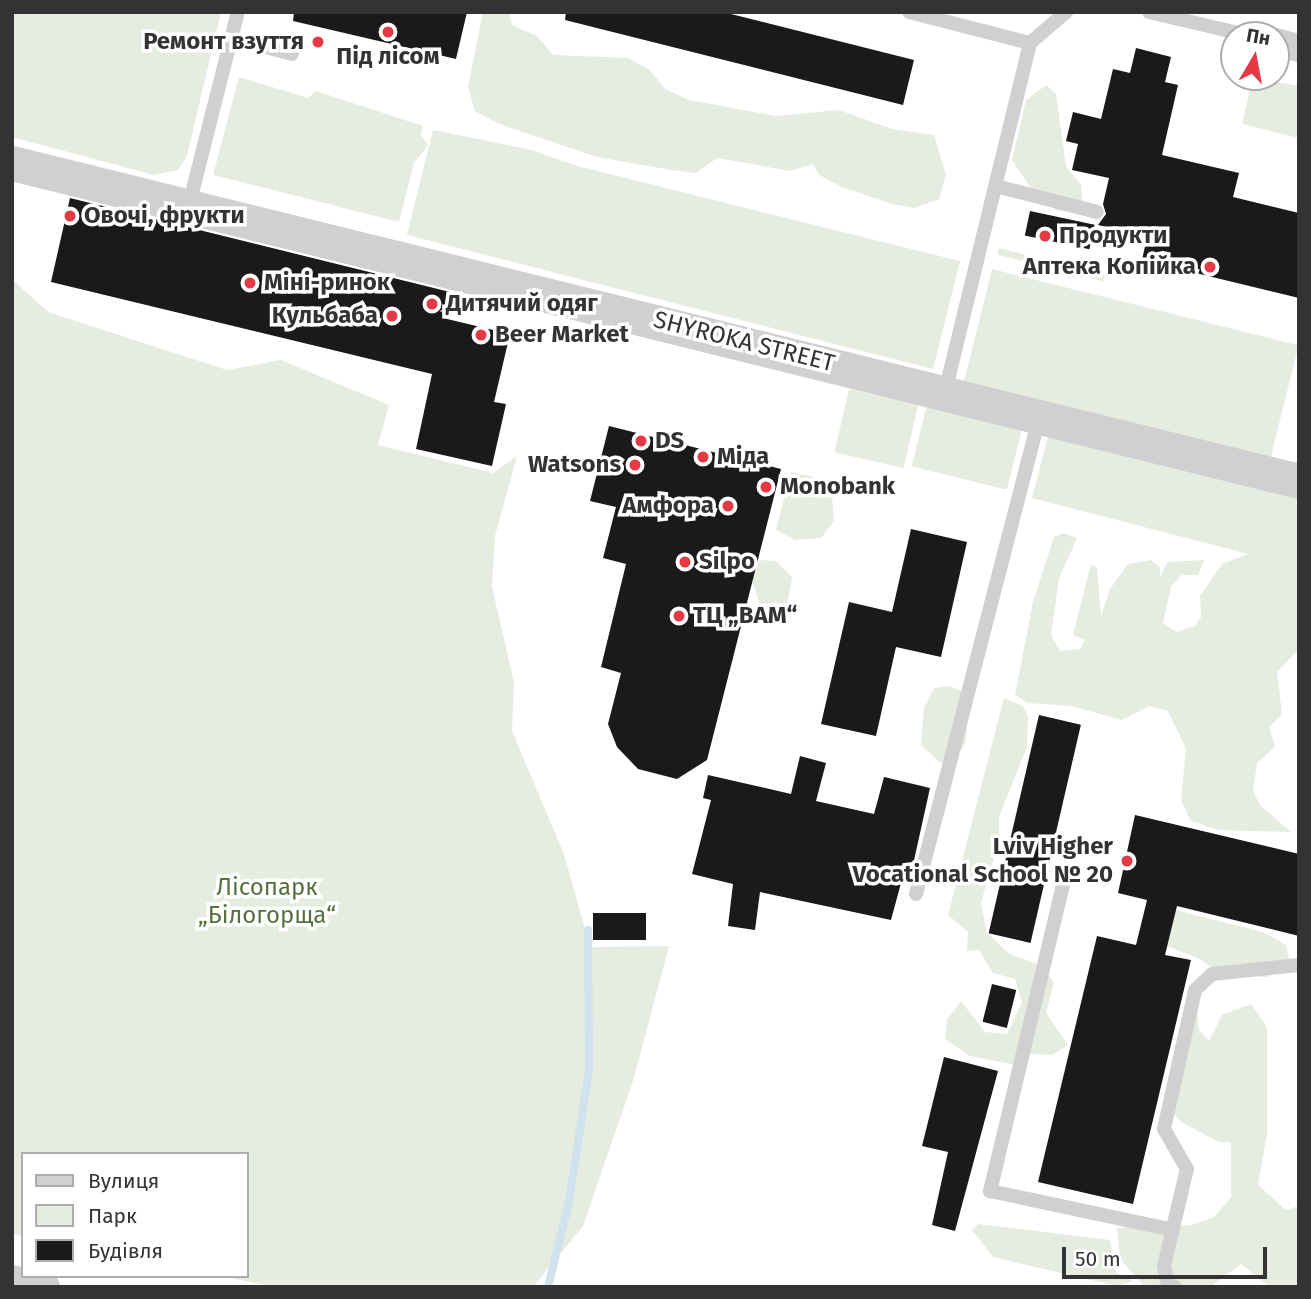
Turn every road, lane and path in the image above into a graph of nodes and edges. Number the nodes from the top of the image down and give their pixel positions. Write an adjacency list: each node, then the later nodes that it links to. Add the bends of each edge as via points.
1 (238, 12): 6 (lane)
2 (909, 12): 7 (lane)
3 (1066, 12): 7 (lane)
4 (1149, 12): 5 (lane)
5 (1220, 29)
6 (231, 38): 8 (lane); 11 (lane)
7 (1030, 43): 10 (lane)
8 (292, 54)
9 (12, 163): 11 (street, SHYROKA STREET)
10 (996, 186): 12 (lane); 13 (lane)
11 (189, 205): 13 (street, SHYROKA STREET)
12 (1097, 212)
13 (945, 392): 14 (street, SHYROKA STREET)
14 (1039, 416): 15 (street, SHYROKA STREET); 17 (lane)
15 (1299, 481)
16 (1063, 885): 19 (lane, via 990,1191)
17 (916, 894)
18 (1299, 965): 19 (lane, via 1212,974 1198,982 1164,1123 1165,1135 1187,1169)
19 (1173, 1230): 21 (lane, via 1164,1266)
20 (12, 1279): 22 (street)
21 (1172, 1286)
22 (46, 1287)

